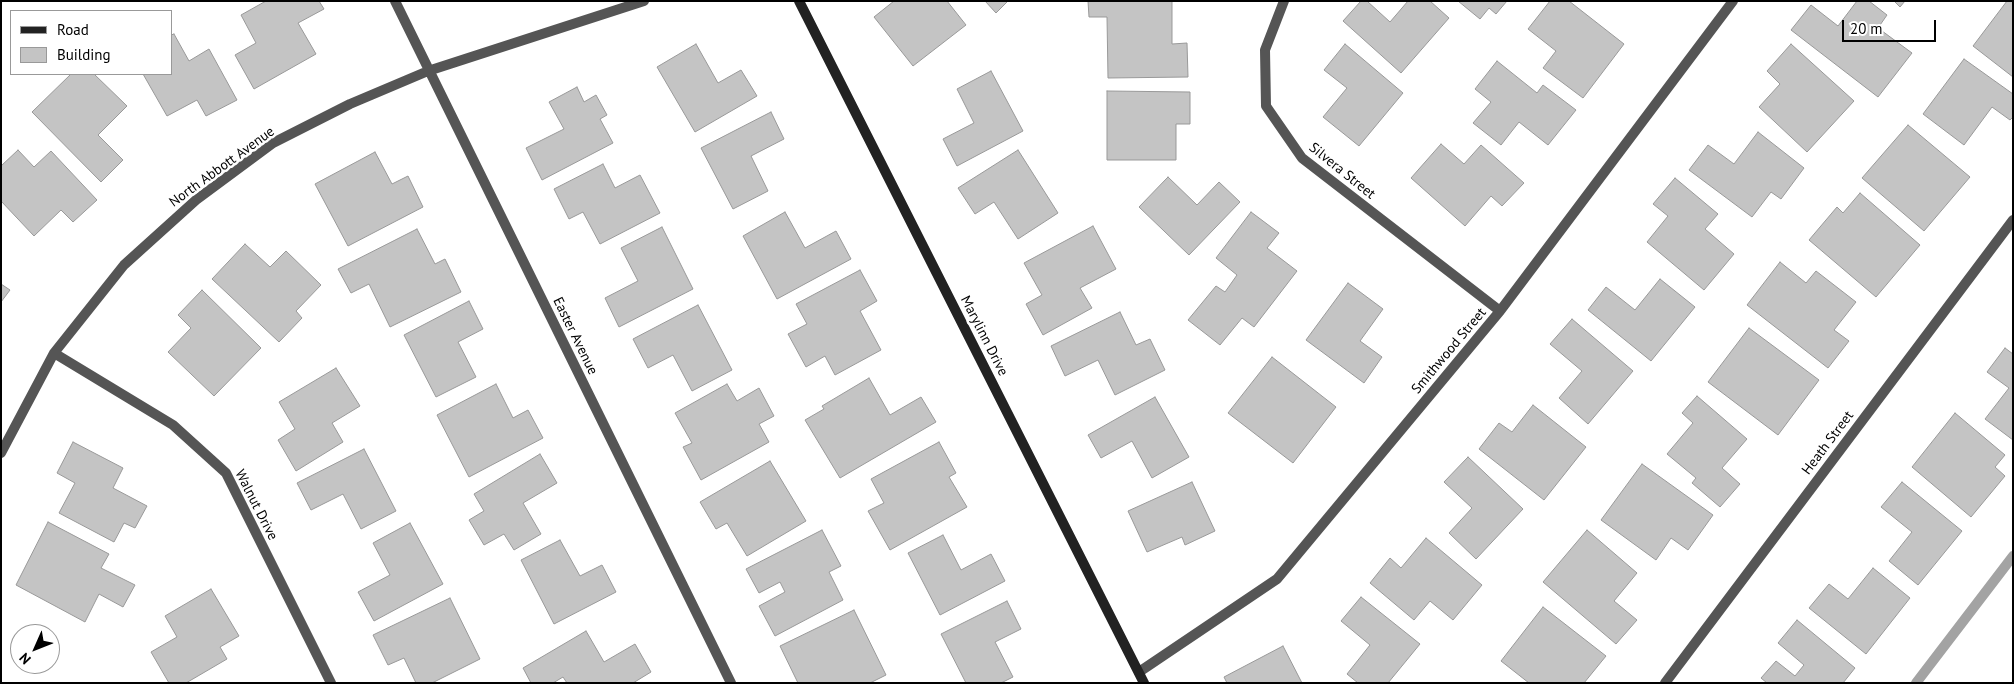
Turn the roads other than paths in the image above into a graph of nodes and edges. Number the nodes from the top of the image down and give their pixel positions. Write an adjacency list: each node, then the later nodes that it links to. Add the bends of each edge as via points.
1 (394, 1): 6 (street, Easter Avenue)
2 (644, 1): 6 (street, North Abbott Avenue)
3 (799, 1): 11 (street, Marylinn Drive)
4 (1284, 1): 8 (street, Silvera Street, via 1265,50 1266,106 1302,158)
5 (1733, 1): 8 (street, Smithwood Street)
6 (428, 71): 9 (street, North Abbott Avenue, via 350,104 273,143 196,200 124,264); 13 (street, Easter Avenue)
7 (2013, 220): 15 (street, Heath Street)
8 (1500, 311): 11 (street, Smithwood Street, via 1276,579)
9 (54, 353): 10 (street, North Abbott Avenue); 12 (street, Walnut Drive, via 173,425 226,473)
10 (1, 453)
11 (1139, 672): 14 (street, Marylinn Drive)
12 (331, 683)
13 (731, 683)
14 (1144, 683)
15 (1665, 683)

